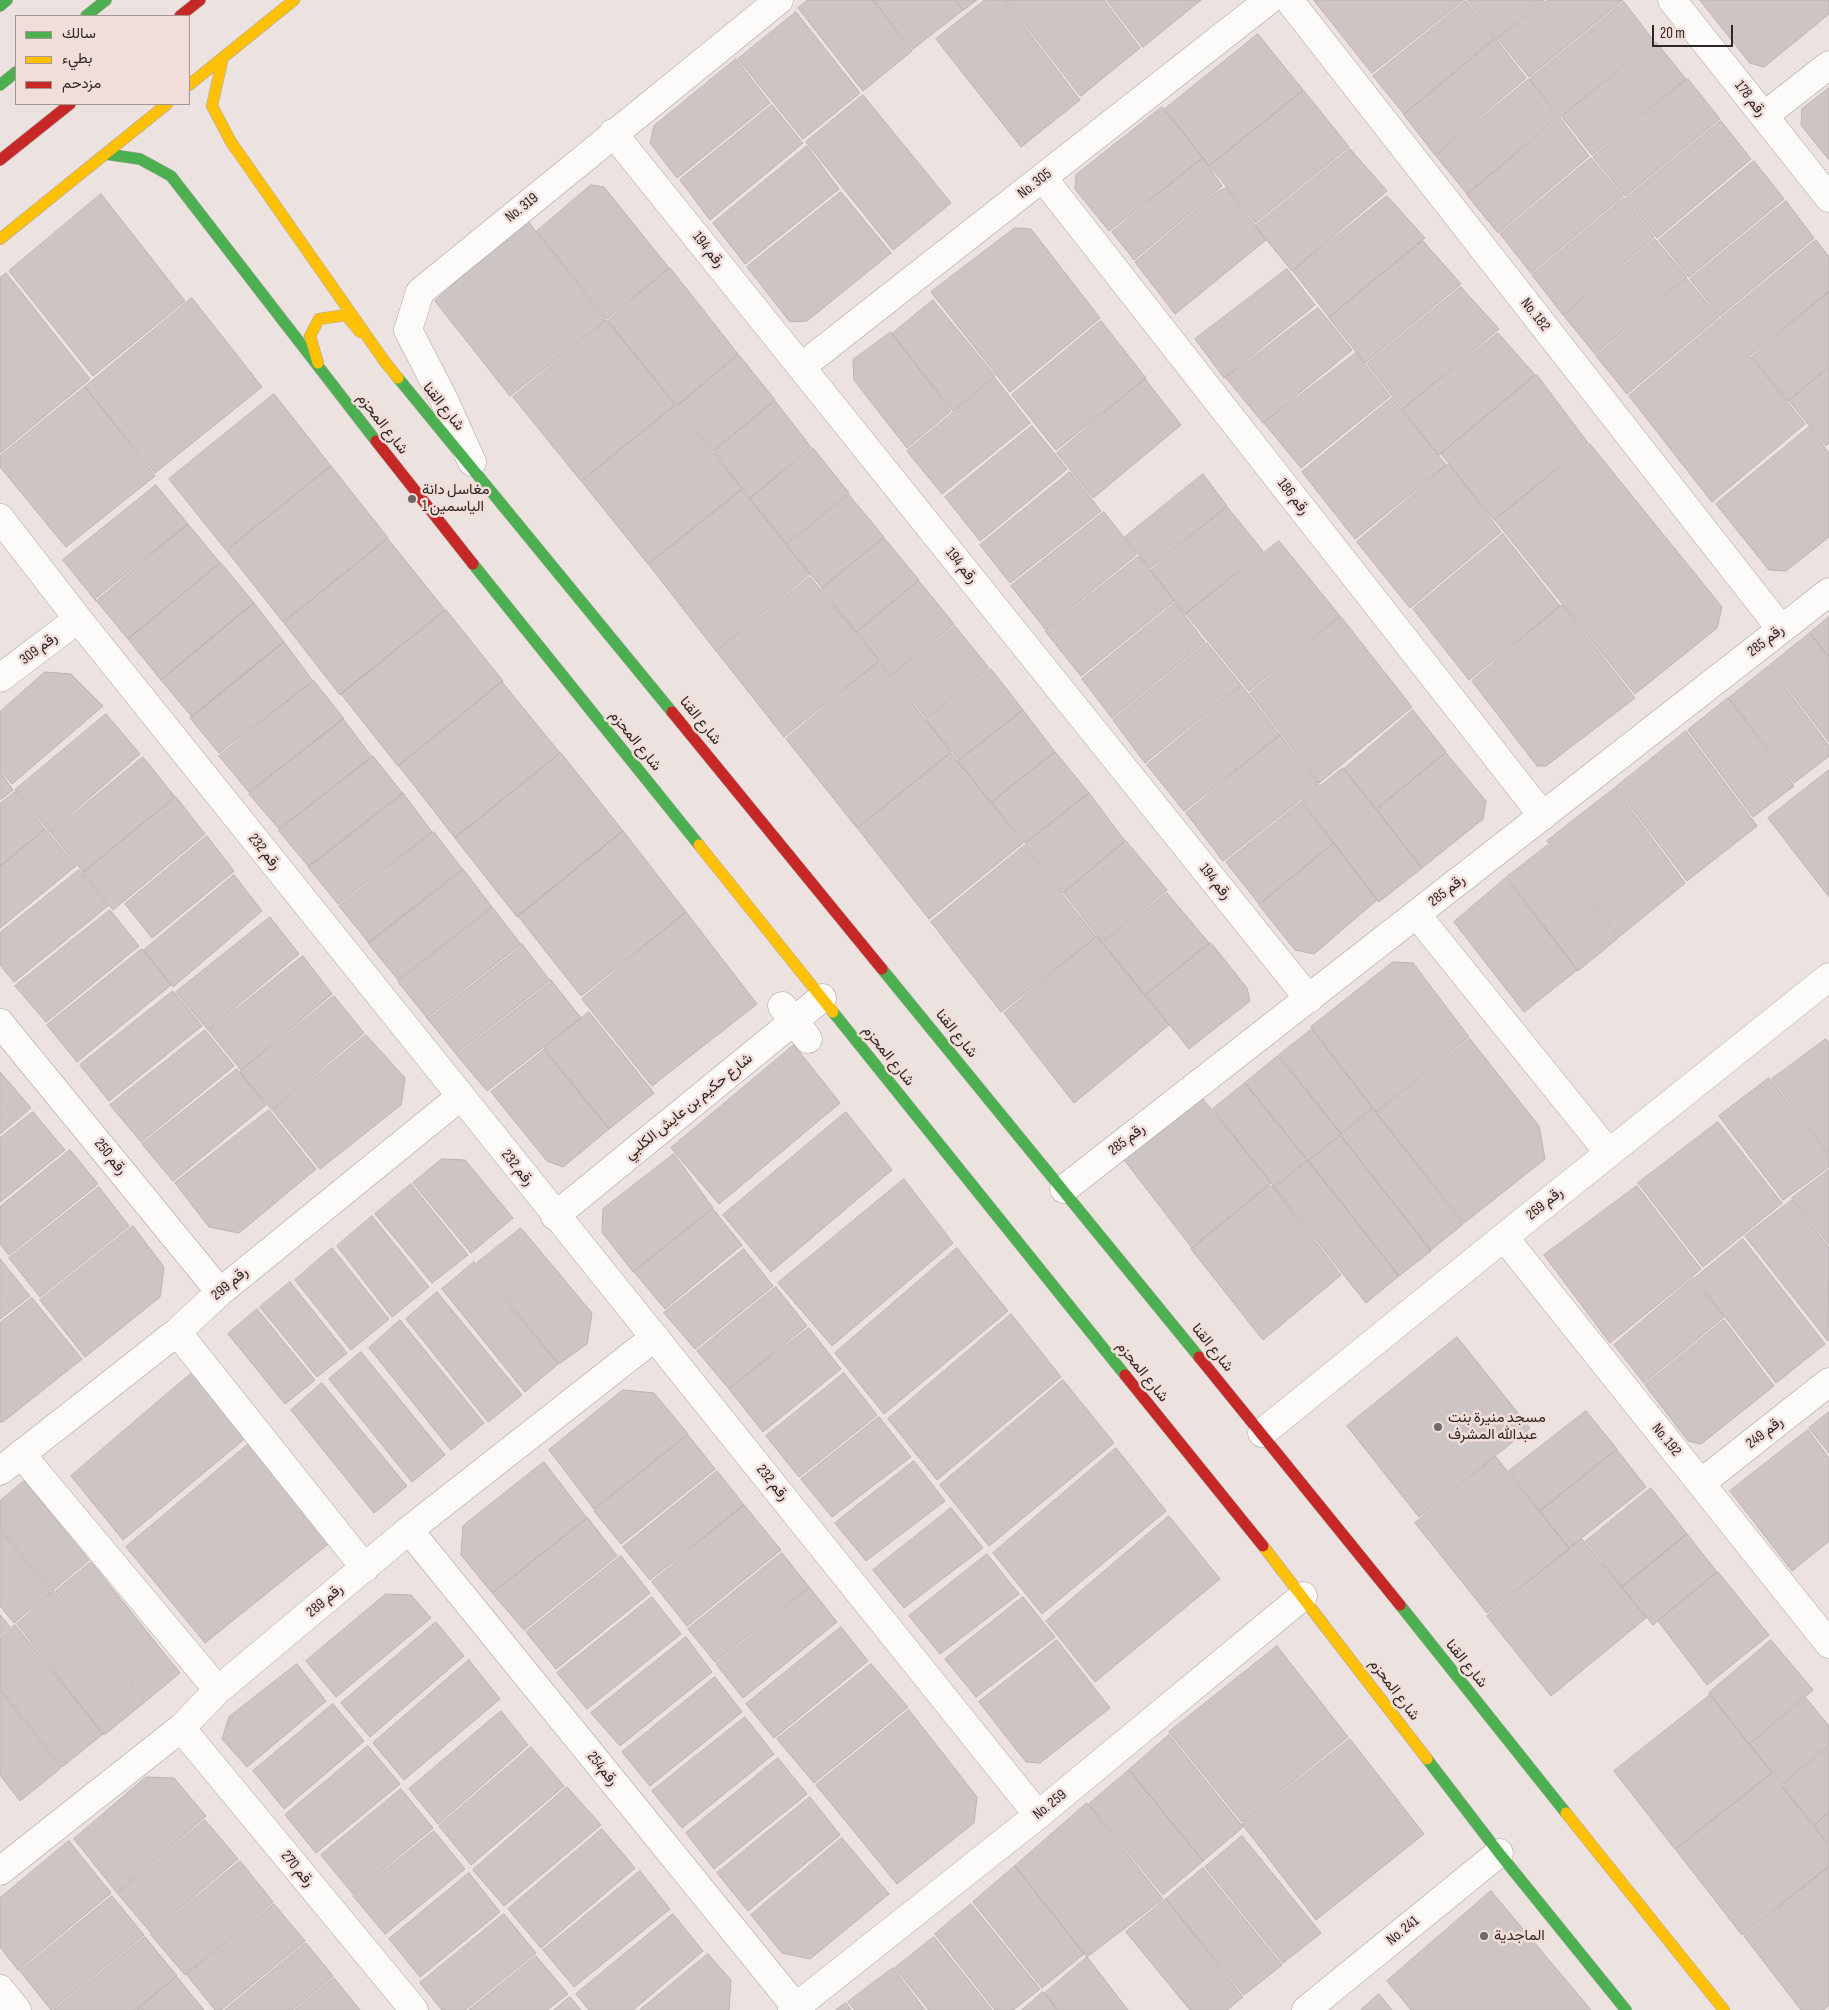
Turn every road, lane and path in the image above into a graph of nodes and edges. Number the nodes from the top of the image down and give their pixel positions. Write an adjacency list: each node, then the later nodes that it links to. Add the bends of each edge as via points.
1 (7, 0): 9 (street)
2 (106, 0): 10 (street)
3 (200, 0): 11 (street)
4 (294, 0): 12 (street)
5 (779, 0): 20 (street, No. 319)
6 (1269, 0): 23 (street, No. 305)
7 (1289, 0): 35 (street, No. 182)
8 (1672, 0): 19 (street, رقم 178)
9 (0, 6)
10 (87, 15)
11 (181, 15)
12 (223, 57): 15 (street); 28 (street, شارع القنا, via 212,106 231,142)
13 (1829, 65): 19 (street)
14 (15, 73): 16 (street)
15 (190, 84)
16 (0, 85)
17 (69, 105): 22 (street)
18 (166, 105): 21 (street)
19 (1764, 116): 24 (street, رقم 178)
20 (614, 133): 29 (street, رقم 194); 30 (street, No. 319, via 420,292 408,330)
21 (106, 154): 25 (street); 31 (street, شارع المحزم, via 140,159 171,176)
22 (0, 160)
23 (1043, 178): 29 (street, No. 305); 37 (street, رقم 186)
24 (1829, 198)
25 (30, 214): 26 (street); 27 (street)
26 (0, 235)
27 (0, 239)
28 (385, 362): 30 (street, شارع القنا); 31 (street, via 346,315 318,319 310,336 317,362)
29 (801, 367): 41 (street, رقم 194)
30 (476, 472): 45 (street, شارع القنا)
31 (413, 489): 40 (street, شارع المحزم)
32 (0, 518): 34 (street, رقم 232)
33 (1829, 592): 35 (street, رقم 285)
34 (78, 619): 36 (street, رقم 309); 43 (street, رقم 232)
35 (1781, 629): 37 (street, رقم 285)
36 (0, 678)
37 (1544, 816): 38 (street, رقم 285)
38 (1417, 915): 41 (street, رقم 285); 44 (street)
39 (1829, 977): 44 (street, رقم 269)
40 (822, 998): 46 (street, شارع حكيم بن عايش الكلبي); 58 (street, شارع المحزم)
41 (1310, 999): 45 (street, رقم 285)
42 (0, 1023): 48 (street, رقم 250)
43 (460, 1097): 46 (street, رقم 232); 48 (street, رقم 299)
44 (1609, 1153): 47 (street, رقم 269)
45 (1064, 1189): 52 (street, شارع القنا)
46 (555, 1216): 50 (street, رقم 232)
47 (1504, 1237): 52 (street, رقم 269); 55 (street, No. 192)
48 (220, 1292): 49 (street, رقم 299)
49 (177, 1332): 53 (street, رقم 299); 57 (street)
50 (655, 1337): 56 (street, رقم 289); 62 (street, رقم 232)
51 (1829, 1382): 55 (street, رقم 249)
52 (1262, 1433): 71 (street, شارع القنا)
53 (22, 1454): 54 (street, رقم 299); 60 (street)
54 (0, 1471)
55 (1701, 1483): 59 (street, No. 192)
56 (409, 1530): 57 (street, رقم 289); 66 (street, رقم254)
57 (365, 1568): 60 (street, رقم 289)
58 (1303, 1596): 62 (street, No. 259); 63 (street, شارع المحزم)
59 (1829, 1644)
60 (218, 1690): 61 (street, رقم 289)
61 (181, 1728): 64 (street, رقم 289); 68 (street, رقم 270)
62 (1038, 1815): 66 (street, No. 259)
63 (1499, 1853): 69 (street, No. 241); 70 (street, شارع المحزم)
64 (0, 1871)
65 (0, 1989): 67 (street)
66 (794, 2009)
67 (17, 2010)
68 (414, 2010)
69 (1306, 2010)
70 (1626, 2010)
71 (1724, 2010)

